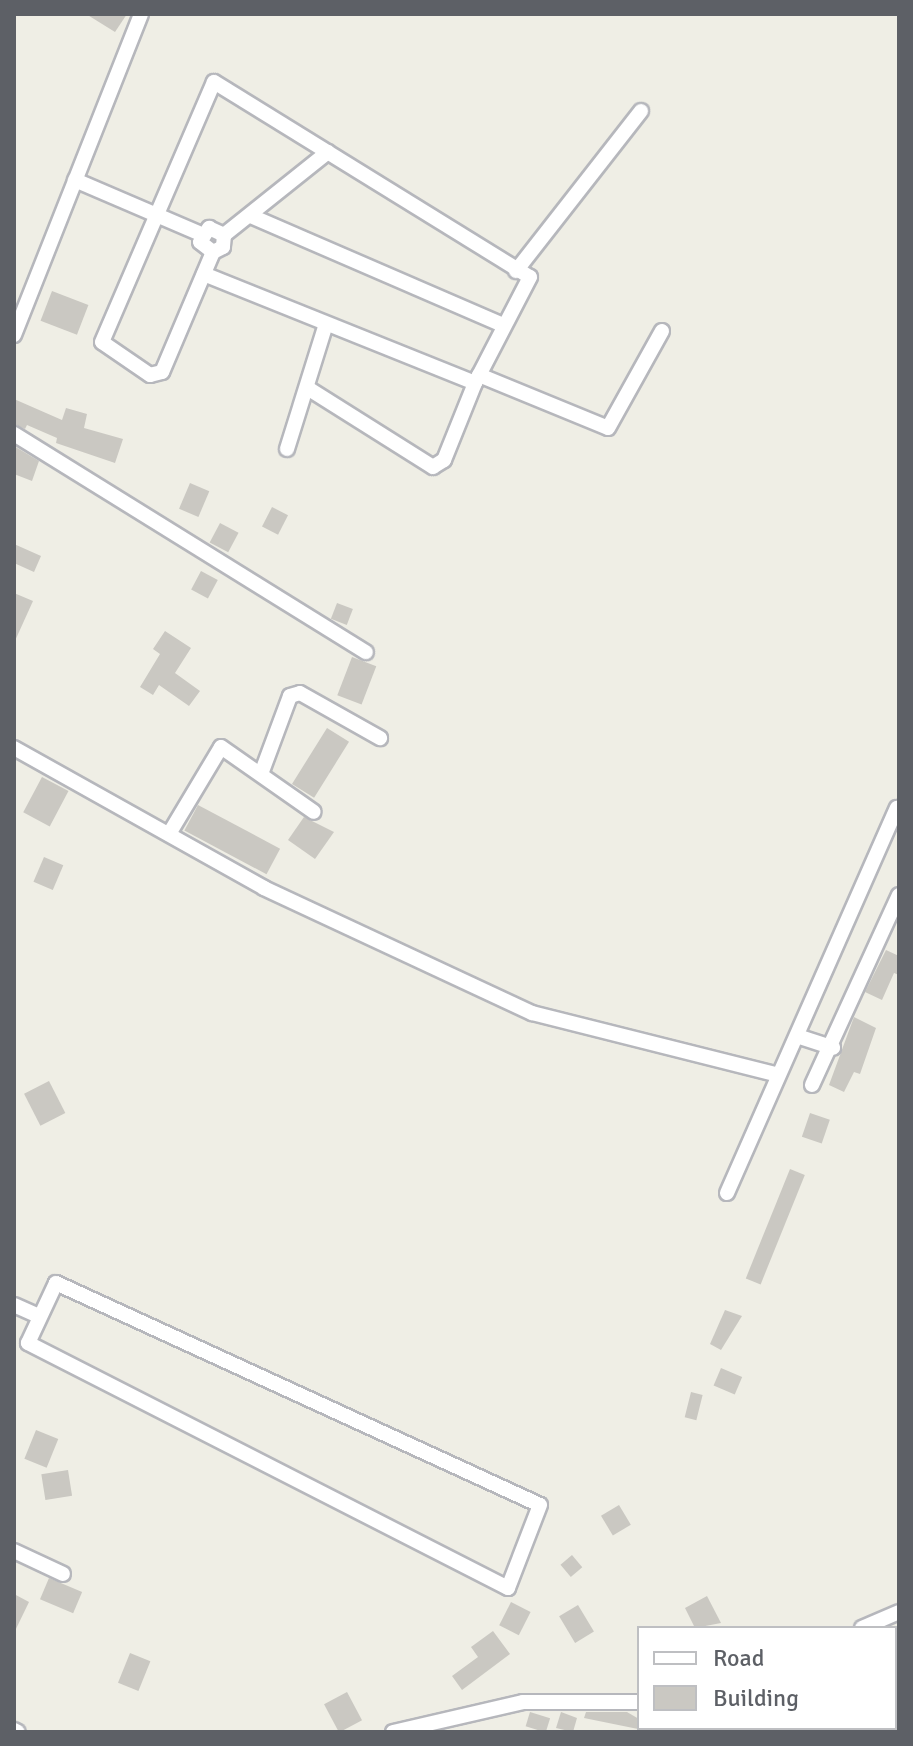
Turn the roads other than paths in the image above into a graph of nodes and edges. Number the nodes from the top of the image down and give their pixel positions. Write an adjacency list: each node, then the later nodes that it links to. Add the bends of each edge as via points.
1 (141, 14): 4 (street)
2 (641, 111): 10 (street)
3 (328, 152): 5 (street, via 214,82); 6 (street); 10 (street)
4 (75, 180): 5 (street); 15 (street)
5 (157, 214): 7 (street); 11 (street, via 102,342 150,375 162,372)
6 (251, 216): 8 (street); 12 (street)
7 (201, 234): 8 (street, via 209,228); 9 (street, via 205,249)
8 (224, 235): 9 (street, via 223,247)
9 (213, 252): 11 (street)
10 (516, 271): 12 (street, via 530,277)
11 (204, 274): 13 (street)
12 (503, 325): 16 (street)
13 (325, 327): 16 (street); 17 (street)
14 (662, 331): 16 (street, via 608,428)
15 (14, 335)
16 (477, 379): 17 (street, via 444,460 433,467)
17 (309, 389): 19 (street)
18 (14, 434): 20 (street)
19 (287, 449)
20 (366, 652)
21 (380, 738): 23 (street, via 300,693 290,696)
22 (14, 748): 26 (street)
23 (261, 774): 25 (street); 26 (street, via 221,747)
24 (897, 808): 28 (street)
25 (314, 812)
26 (169, 834): 30 (street, via 264,888 532,1013)
27 (899, 895): 29 (street)
28 (797, 1036): 29 (street); 30 (street)
29 (833, 1048): 31 (street)
30 (778, 1075): 32 (street)
31 (812, 1085)
32 (727, 1193)
33 (14, 1305): 34 (street)
34 (39, 1316): 34 (street, via 28,1343 508,1588 540,1505 56,1283)
35 (14, 1551): 36 (street)
36 (63, 1574)
37 (899, 1612): 38 (street)
38 (867, 1626)
39 (637, 1702): 40 (street, via 523,1702)
40 (393, 1732)

